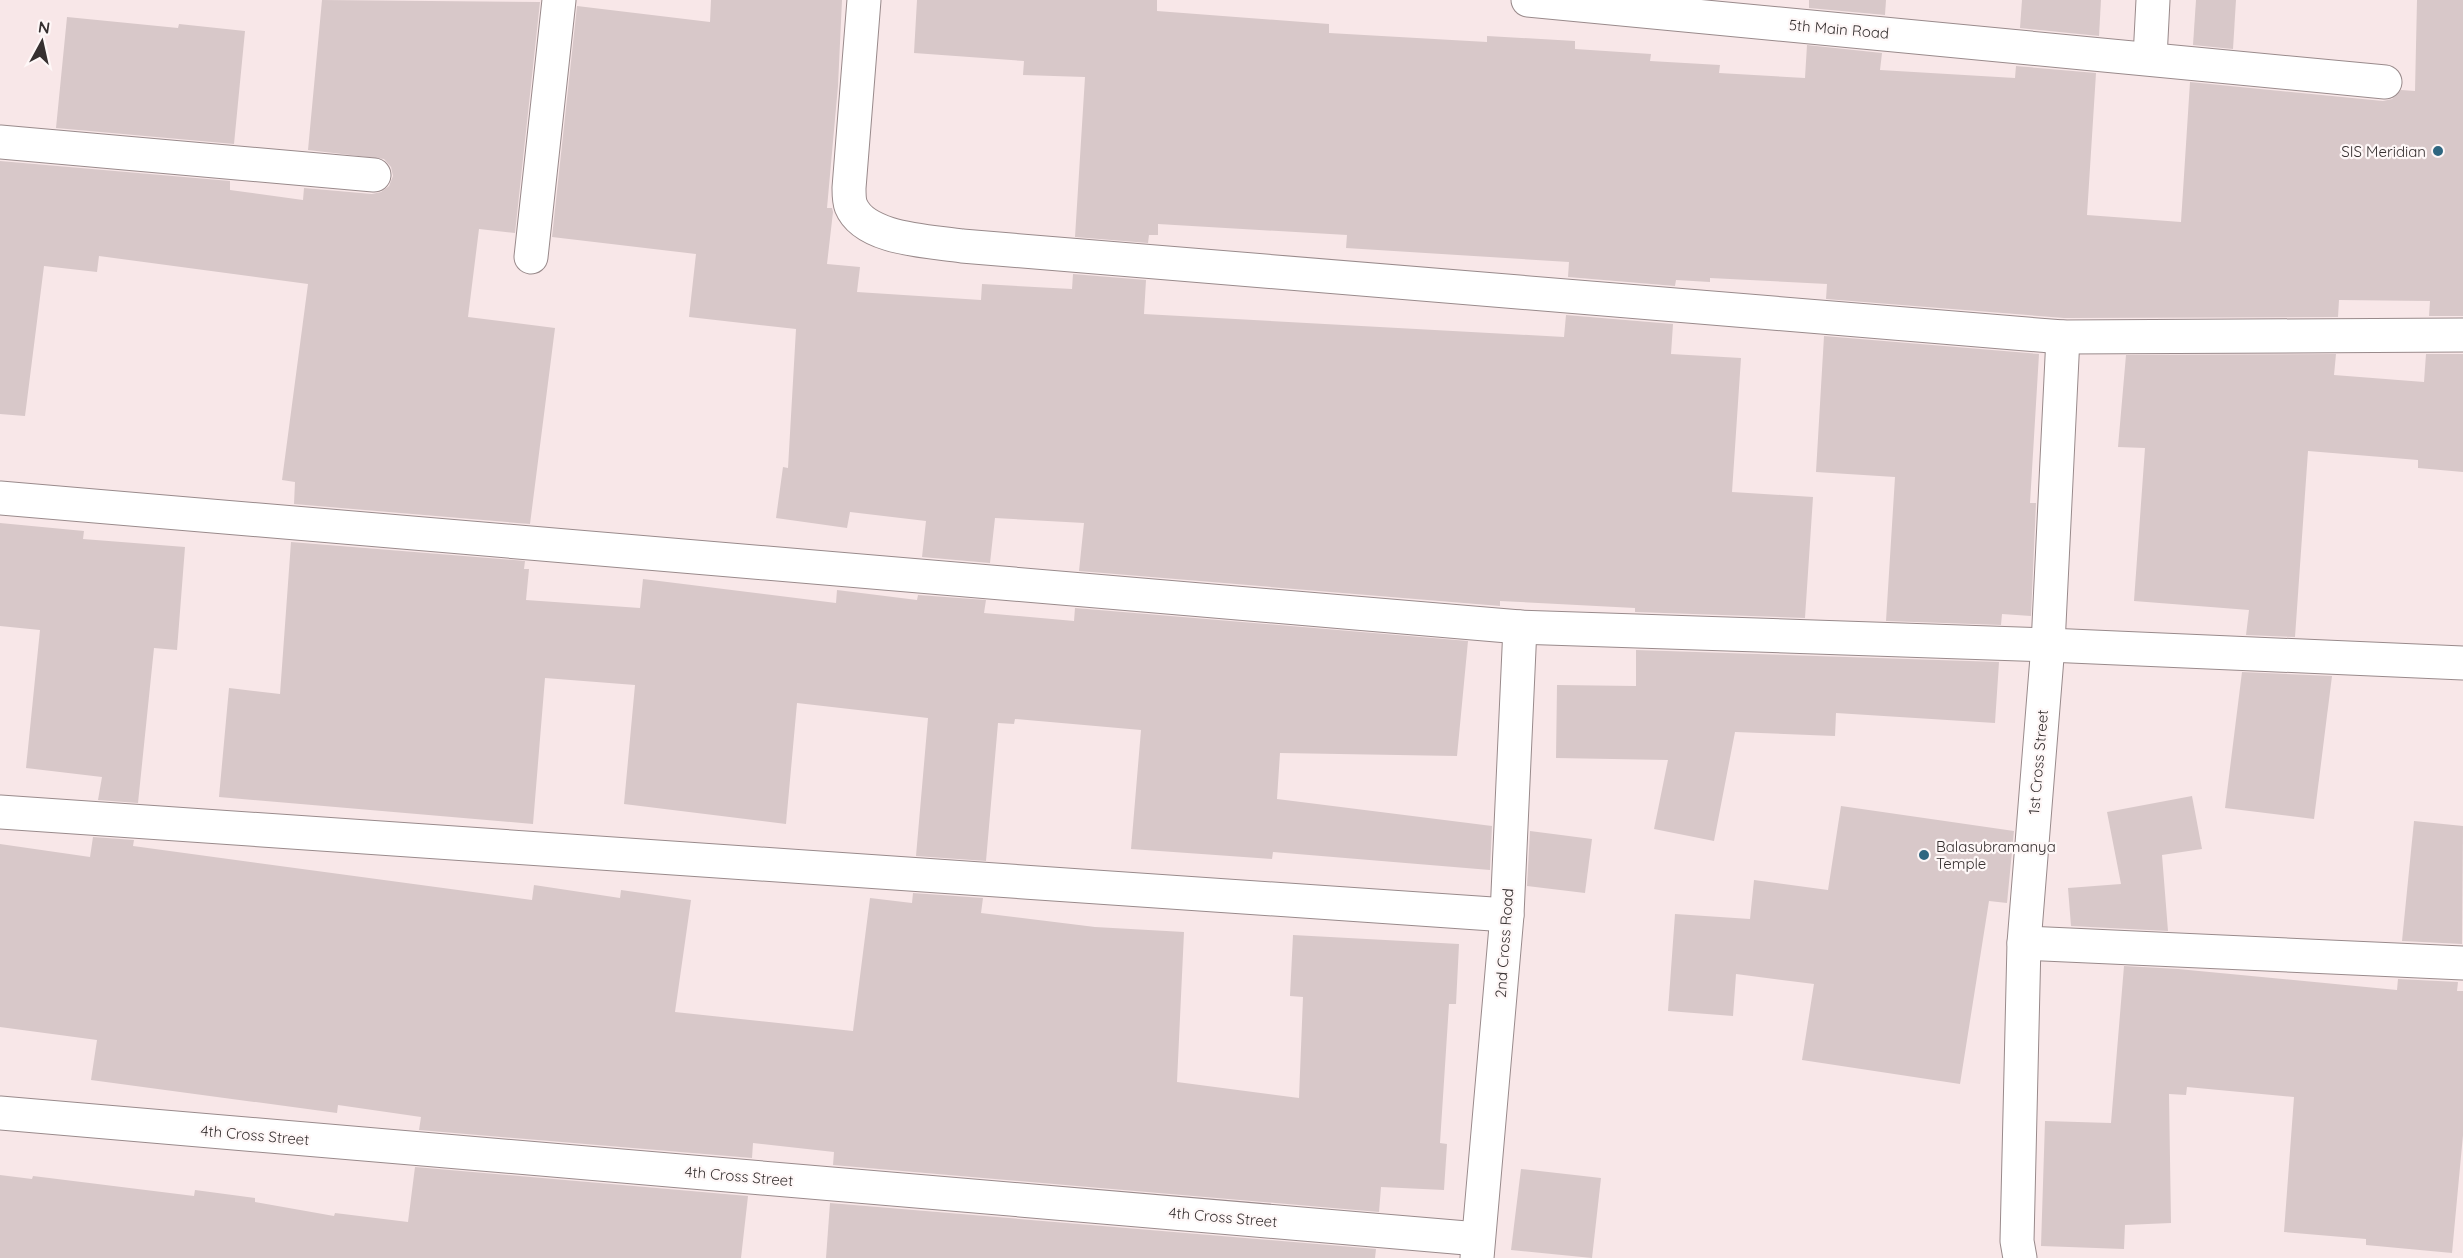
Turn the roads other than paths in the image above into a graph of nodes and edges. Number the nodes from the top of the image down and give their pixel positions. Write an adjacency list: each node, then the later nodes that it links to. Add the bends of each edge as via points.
1 (560, 0): 9 (street)
2 (864, 0): 11 (street, via 849,188 851,207 867,226 893,235 974,247)
3 (1527, 0): 5 (street, 5th Main Road)
4 (2153, 0): 5 (street)
5 (2150, 58): 6 (street, 5th Main Road)
6 (2385, 82)
7 (0, 142): 8 (street)
8 (374, 175)
9 (531, 257)
10 (2463, 335): 11 (street)
11 (2063, 337): 14 (street, 1st Cross Street)
12 (0, 498): 13 (street)
13 (1520, 627): 14 (street); 17 (street, 2nd Cross Road)
14 (2048, 645): 15 (street); 18 (street, 1st Cross Street)
15 (2463, 663)
16 (0, 812): 17 (street)
17 (1507, 915): 21 (street, 2nd Cross Road)
18 (2024, 943): 19 (street); 22 (street, 1st Cross Street, via 2017,1241)
19 (2463, 963)
20 (0, 1113): 21 (street, 4th Cross Street)
21 (1477, 1249)
22 (2020, 1258)

